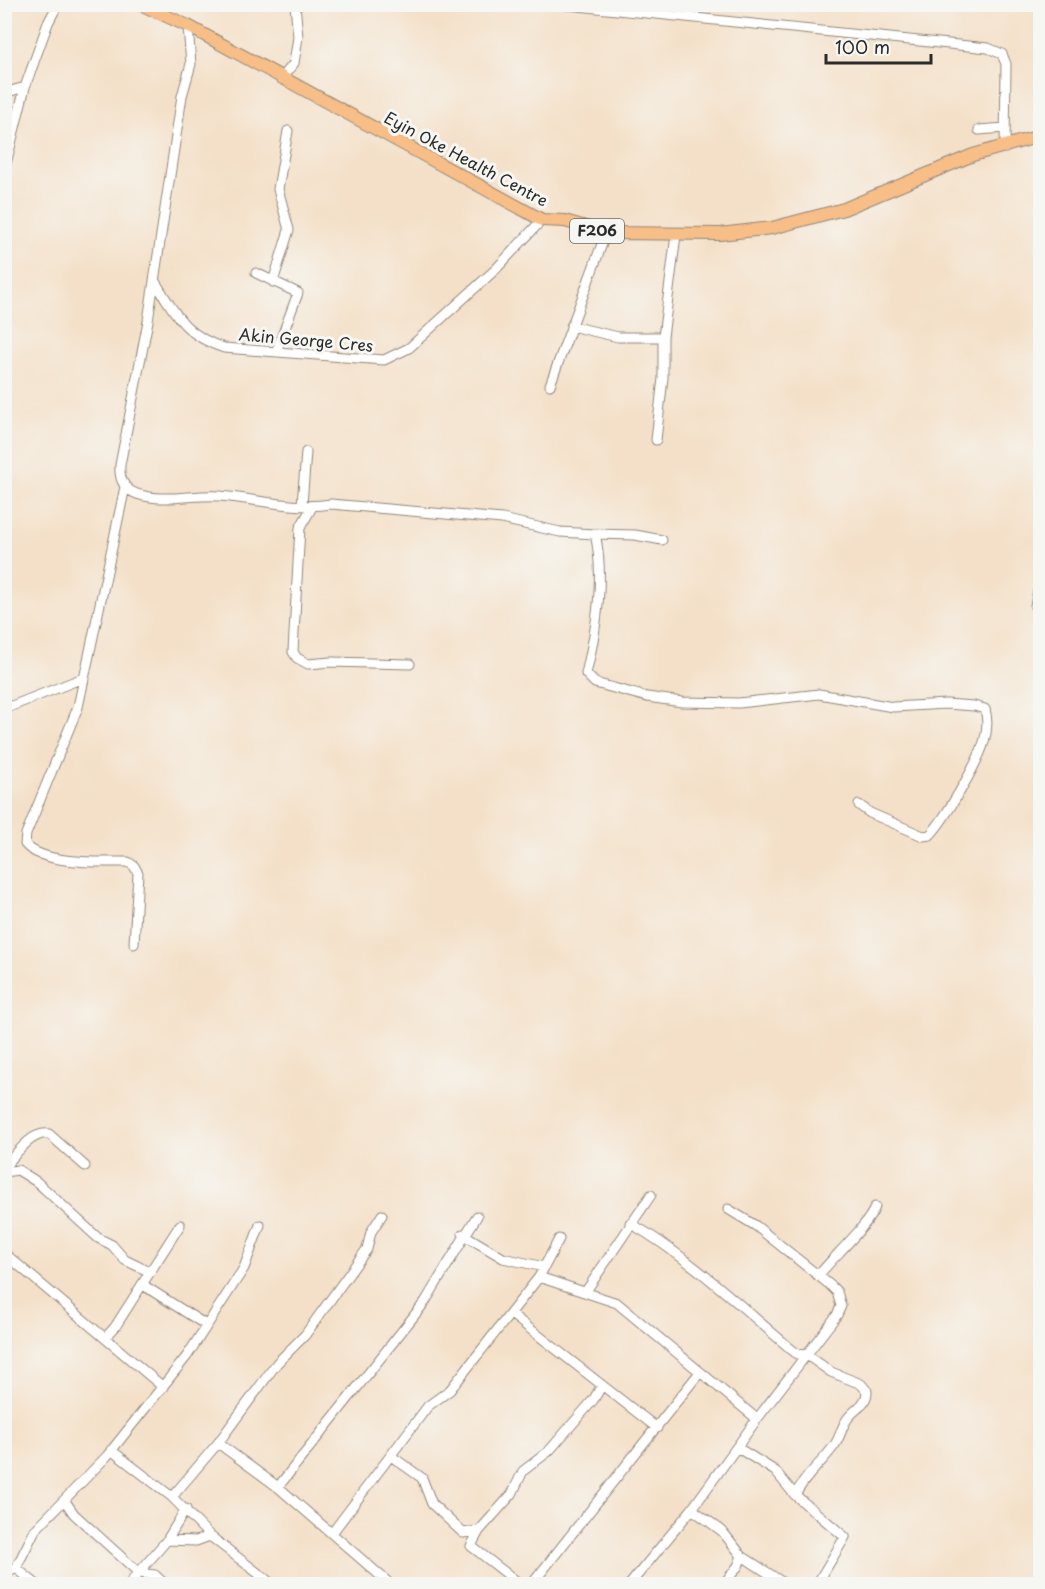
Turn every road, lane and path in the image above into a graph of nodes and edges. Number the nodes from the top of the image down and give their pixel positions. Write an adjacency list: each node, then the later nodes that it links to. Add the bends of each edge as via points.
1 (58, 4): 8 (street)
2 (140, 4): 6 (main road, Eyin Oke Health Centre / F206)
3 (295, 4): 7 (street, via 298,37 294,63)
4 (558, 4): 5 (street)
5 (646, 10): 10 (street, via 988,48 1002,54 1006,64)
6 (188, 26): 7 (main road, Eyin Oke Health Centre / F206); 20 (street, via 191,64 182,96)
7 (281, 79): 16 (main road, Eyin Oke Health Centre / F206)
8 (25, 87): 9 (street); 15 (street)
9 (4, 93)
10 (1005, 128): 11 (street); 14 (street)
11 (979, 129)
12 (288, 130): 21 (street, via 278,189 289,230)
13 (1041, 136): 14 (main road, Eyin Oke Health Centre / F206)
14 (1005, 148): 18 (main road, Eyin Oke Health Centre / F206, via 973,155 814,219 743,232)
15 (4, 172)
16 (542, 220): 17 (main road, Eyin Oke Health Centre / F206, via 565,221); 24 (street, Akin George Cres, via 496,270 398,354 377,361)
17 (606, 233): 18 (main road, Eyin Oke Health Centre / F206); 22 (street)
18 (676, 235): 23 (street)
19 (256, 273): 21 (street)
20 (154, 280): 24 (street, Akin George Cres, via 178,318 203,341 224,348); 28 (street, via 120,465 119,477)
21 (273, 282): 24 (street, via 298,293)
22 (571, 326): 23 (street, via 618,337); 25 (street)
23 (663, 337): 26 (street)
24 (276, 352)
25 (550, 385)
26 (656, 440)
27 (306, 452): 29 (street)
28 (125, 487): 29 (street, via 135,494 165,498 219,496); 36 (street)
29 (302, 505): 30 (street)
30 (312, 507): 31 (street, via 331,504 502,519 560,532); 35 (street, via 300,528 293,652 308,664)
31 (595, 534): 32 (street); 38 (street, via 597,621 586,674 595,683 682,702 739,703 819,694 893,707 946,704 985,710 984,743 930,835 907,830)
32 (662, 540)
33 (1041, 581): 34 (street, via 1035,606)
34 (1041, 608)
35 (410, 664)
36 (83, 678): 37 (street); 39 (street, via 78,707 25,844 30,851 59,859 128,862 135,866 138,873)
37 (4, 709)
38 (859, 805)
39 (134, 944)
40 (86, 1166): 41 (street, via 43,1133 33,1137)
41 (4, 1167)
42 (4, 1172): 55 (street, via 18,1170 37,1182 125,1260)
43 (651, 1195): 48 (street)
44 (874, 1207): 56 (street, via 871,1218)
45 (728, 1209): 56 (street, via 756,1226)
46 (382, 1215): 69 (street, via 371,1232 367,1249 347,1278 305,1335 276,1363)
47 (477, 1216): 51 (street)
48 (630, 1223): 59 (street); 63 (street, via 706,1277 796,1354)
49 (180, 1225): 55 (street)
50 (260, 1225): 61 (street, via 244,1268)
51 (463, 1234): 54 (street, via 503,1258); 73 (street, via 425,1302)
52 (559, 1239): 54 (street)
53 (4, 1253): 62 (street)
54 (544, 1267): 57 (street)
55 (150, 1272): 58 (street)
56 (818, 1276): 63 (street, via 837,1292 841,1306)
57 (539, 1277): 59 (street, via 575,1292); 60 (street)
58 (143, 1285): 61 (street); 62 (street)
59 (586, 1291): 64 (street, via 617,1303)
60 (511, 1314): 65 (street); 72 (street, via 450,1390 429,1406)
61 (206, 1325): 66 (street)
62 (105, 1338): 66 (street)
63 (807, 1354): 67 (street); 74 (street, via 831,1372 861,1384 867,1398 845,1421 832,1449)
64 (700, 1372): 67 (street); 68 (street)
65 (602, 1385): 68 (street); 79 (street, via 549,1451 523,1471 512,1494)
66 (163, 1387): 71 (street)
67 (757, 1419): 70 (street)
68 (657, 1428): 93 (street)
69 (218, 1443): 73 (street); 75 (street)
70 (738, 1448): 74 (street, via 775,1472); 78 (street)
71 (111, 1450): 75 (street); 76 (street)
72 (391, 1456): 79 (street, via 422,1478 432,1504 447,1521 462,1533); 80 (street)
73 (278, 1487): 80 (street)
74 (795, 1494): 97 (street, via 845,1537)
75 (172, 1497): 77 (street)
76 (65, 1501): 84 (street, via 35,1530); 85 (street, via 74,1514)
77 (186, 1509): 81 (street); 82 (street)
78 (693, 1509): 83 (street, via 722,1531); 94 (street)
79 (479, 1531): 92 (street, via 471,1546)
80 (332, 1533): 91 (street)
81 (210, 1536): 82 (street, via 196,1541); 90 (street)
82 (167, 1540): 85 (street)
83 (742, 1556): 95 (street); 96 (street)
84 (16, 1568): 86 (street); 87 (street)
85 (139, 1573): 88 (street); 89 (street, via 155,1575)
86 (4, 1575)
87 (36, 1584)
88 (129, 1584)
89 (165, 1584)
90 (272, 1584)
91 (390, 1584)
92 (520, 1584)
93 (532, 1584)
94 (630, 1584)
95 (724, 1584)
96 (785, 1584)
97 (817, 1584)

